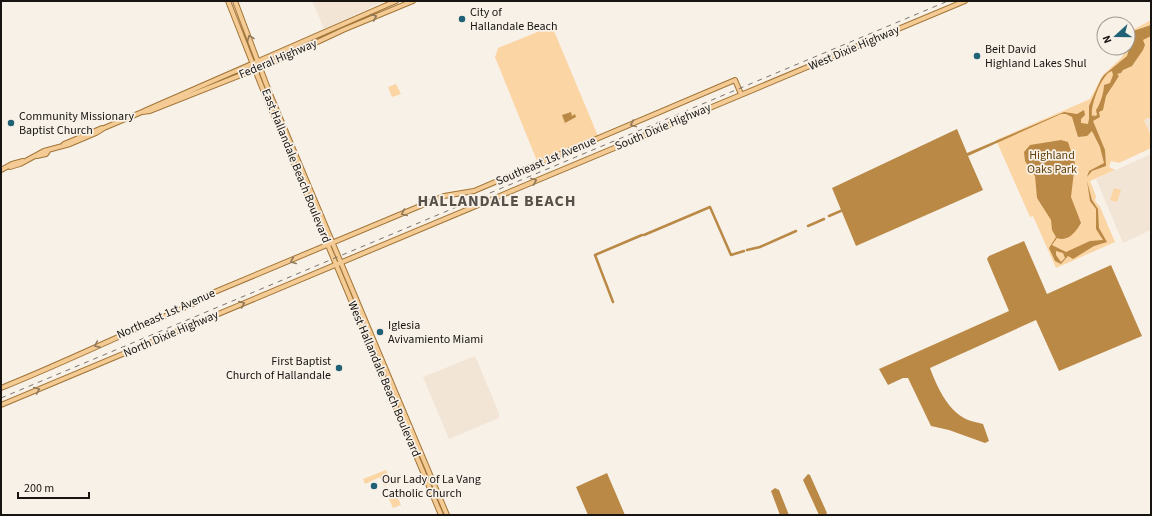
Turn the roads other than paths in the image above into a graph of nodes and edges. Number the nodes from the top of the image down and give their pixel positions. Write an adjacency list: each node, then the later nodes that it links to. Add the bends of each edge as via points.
1 (228, 1): 7 (main road, East Hallandale Beach Boulevard)
2 (235, 1): 6 (main road, East Hallandale Beach Boulevard, one-way to 2)
3 (396, 1): 6 (main road, Federal Highway)
4 (413, 1): 8 (main road, Federal Highway, one-way to 4)
5 (966, 1): 9 (main road, West Dixie Highway)
6 (259, 61): 7 (main road, Federal Highway); 8 (main road, East Hallandale Beach Boulevard)
7 (254, 64): 8 (main road, East Hallandale Beach Boulevard); 10 (main road, Federal Highway)
8 (258, 68): 10 (main road, Federal Highway); 11 (main road, East Hallandale Beach Boulevard); 11 (main road, East Hallandale Beach Boulevard, via 291,155)
9 (742, 94): 15 (main road, Southeast 1st Avenue, one-way to 15, via 735,80 474,191 444,196); 16 (main road, South Dixie Highway, one-way to 9)
10 (142, 112): 12 (main road, Federal Highway, via 96,129 46,154)
11 (298, 165): 13 (main road, East Hallandale Beach Boulevard); 14 (main road, East Hallandale Beach Boulevard)
12 (1, 170)
13 (306, 193): 14 (main road); 15 (main road, East Hallandale Beach Boulevard)
14 (318, 208): 15 (main road, East Hallandale Beach Boulevard)
15 (330, 244): 16 (main road, East Hallandale Beach Boulevard); 17 (main road, Northeast 1st Avenue, one-way to 17, via 205,296 194,304 88,349 52,368)
16 (338, 264): 18 (main road, North Dixie Highway, one-way to 16); 19 (main road, West Hallandale Beach Boulevard); 20 (main road, West Hallandale Beach Boulevard)
17 (1, 388)
18 (1, 405)
19 (441, 515)
20 (447, 515)

